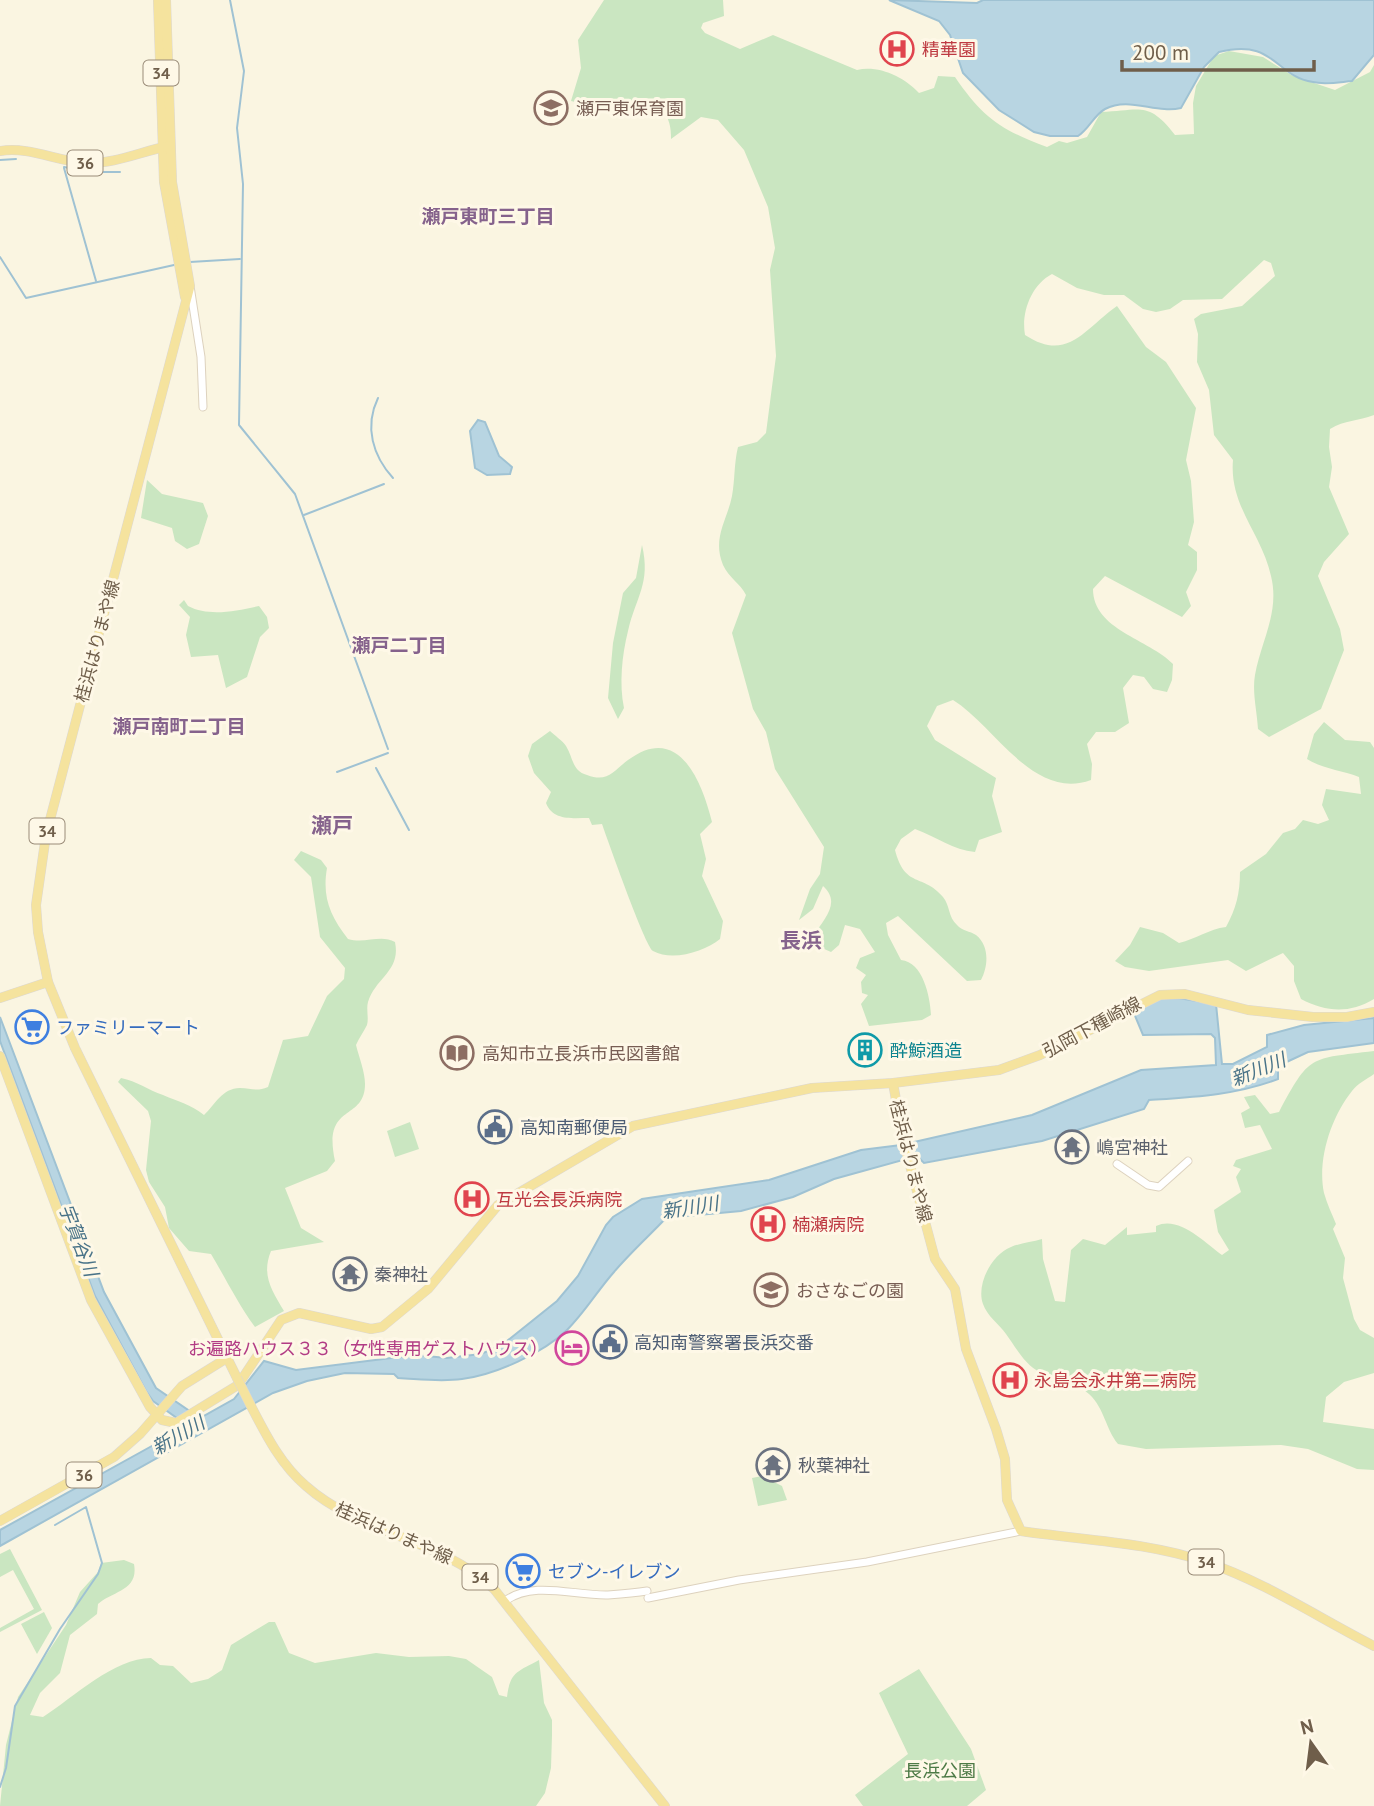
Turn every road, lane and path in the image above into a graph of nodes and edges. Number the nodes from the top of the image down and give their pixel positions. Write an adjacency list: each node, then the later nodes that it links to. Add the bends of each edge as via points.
1 (158, 0): 3 (main road, 桂浜はりまや線 / 34)
2 (166, 0): 3 (main road, 桂浜はりまや線 / 34)
3 (167, 146): 4 (main road, 36, via 96,163 27,150); 5 (main road, 桂浜はりまや線 / 34)
4 (0, 150)
5 (182, 264): 6 (main road, 桂浜はりまや線 / 34); 7 (main road, 桂浜はりまや線 / 34)
6 (190, 286): 7 (main road, 桂浜はりまや線 / 34); 8 (street)
7 (185, 302): 9 (main road, 桂浜はりまや線 / 34, via 44,845 36,905)
8 (203, 407)
9 (47, 982): 10 (main road); 16 (main road, 桂浜はりまや線 / 34)
10 (0, 998)
11 (1374, 1012): 13 (main road, 弘岡下種崎線, via 1313,1017 1248,1010 1185,994 1160,995 1012,1066)
12 (0, 1056): 17 (main road, via 91,1300 134,1383)
13 (893, 1083): 17 (main road, 桂浜はりまや線, via 812,1088 627,1128 498,1205 428,1289 382,1328 290,1315 281,1320 238,1385 182,1422 167,1424); 19 (main road, 桂浜はりまや線, via 935,1259 955,1289 966,1349 1004,1459 1007,1500)
14 (1188, 1161): 15 (street, via 1160,1187 1148,1185)
15 (1117, 1164)
16 (227, 1357): 17 (main road, 36, via 172,1396); 20 (main road, 桂浜はりまや線 / 34, bridge, via 283,1462 313,1493 368,1523 452,1558)
17 (159, 1411): 18 (main road, 36, via 114,1457)
18 (0, 1521)
19 (1021, 1531): 20 (street, via 877,1560 648,1595 533,1590); 21 (main road, 34, via 1206,1562)
20 (505, 1601): 22 (main road, 桂浜はりまや線 / 34)
21 (1374, 1646)
22 (665, 1806)

